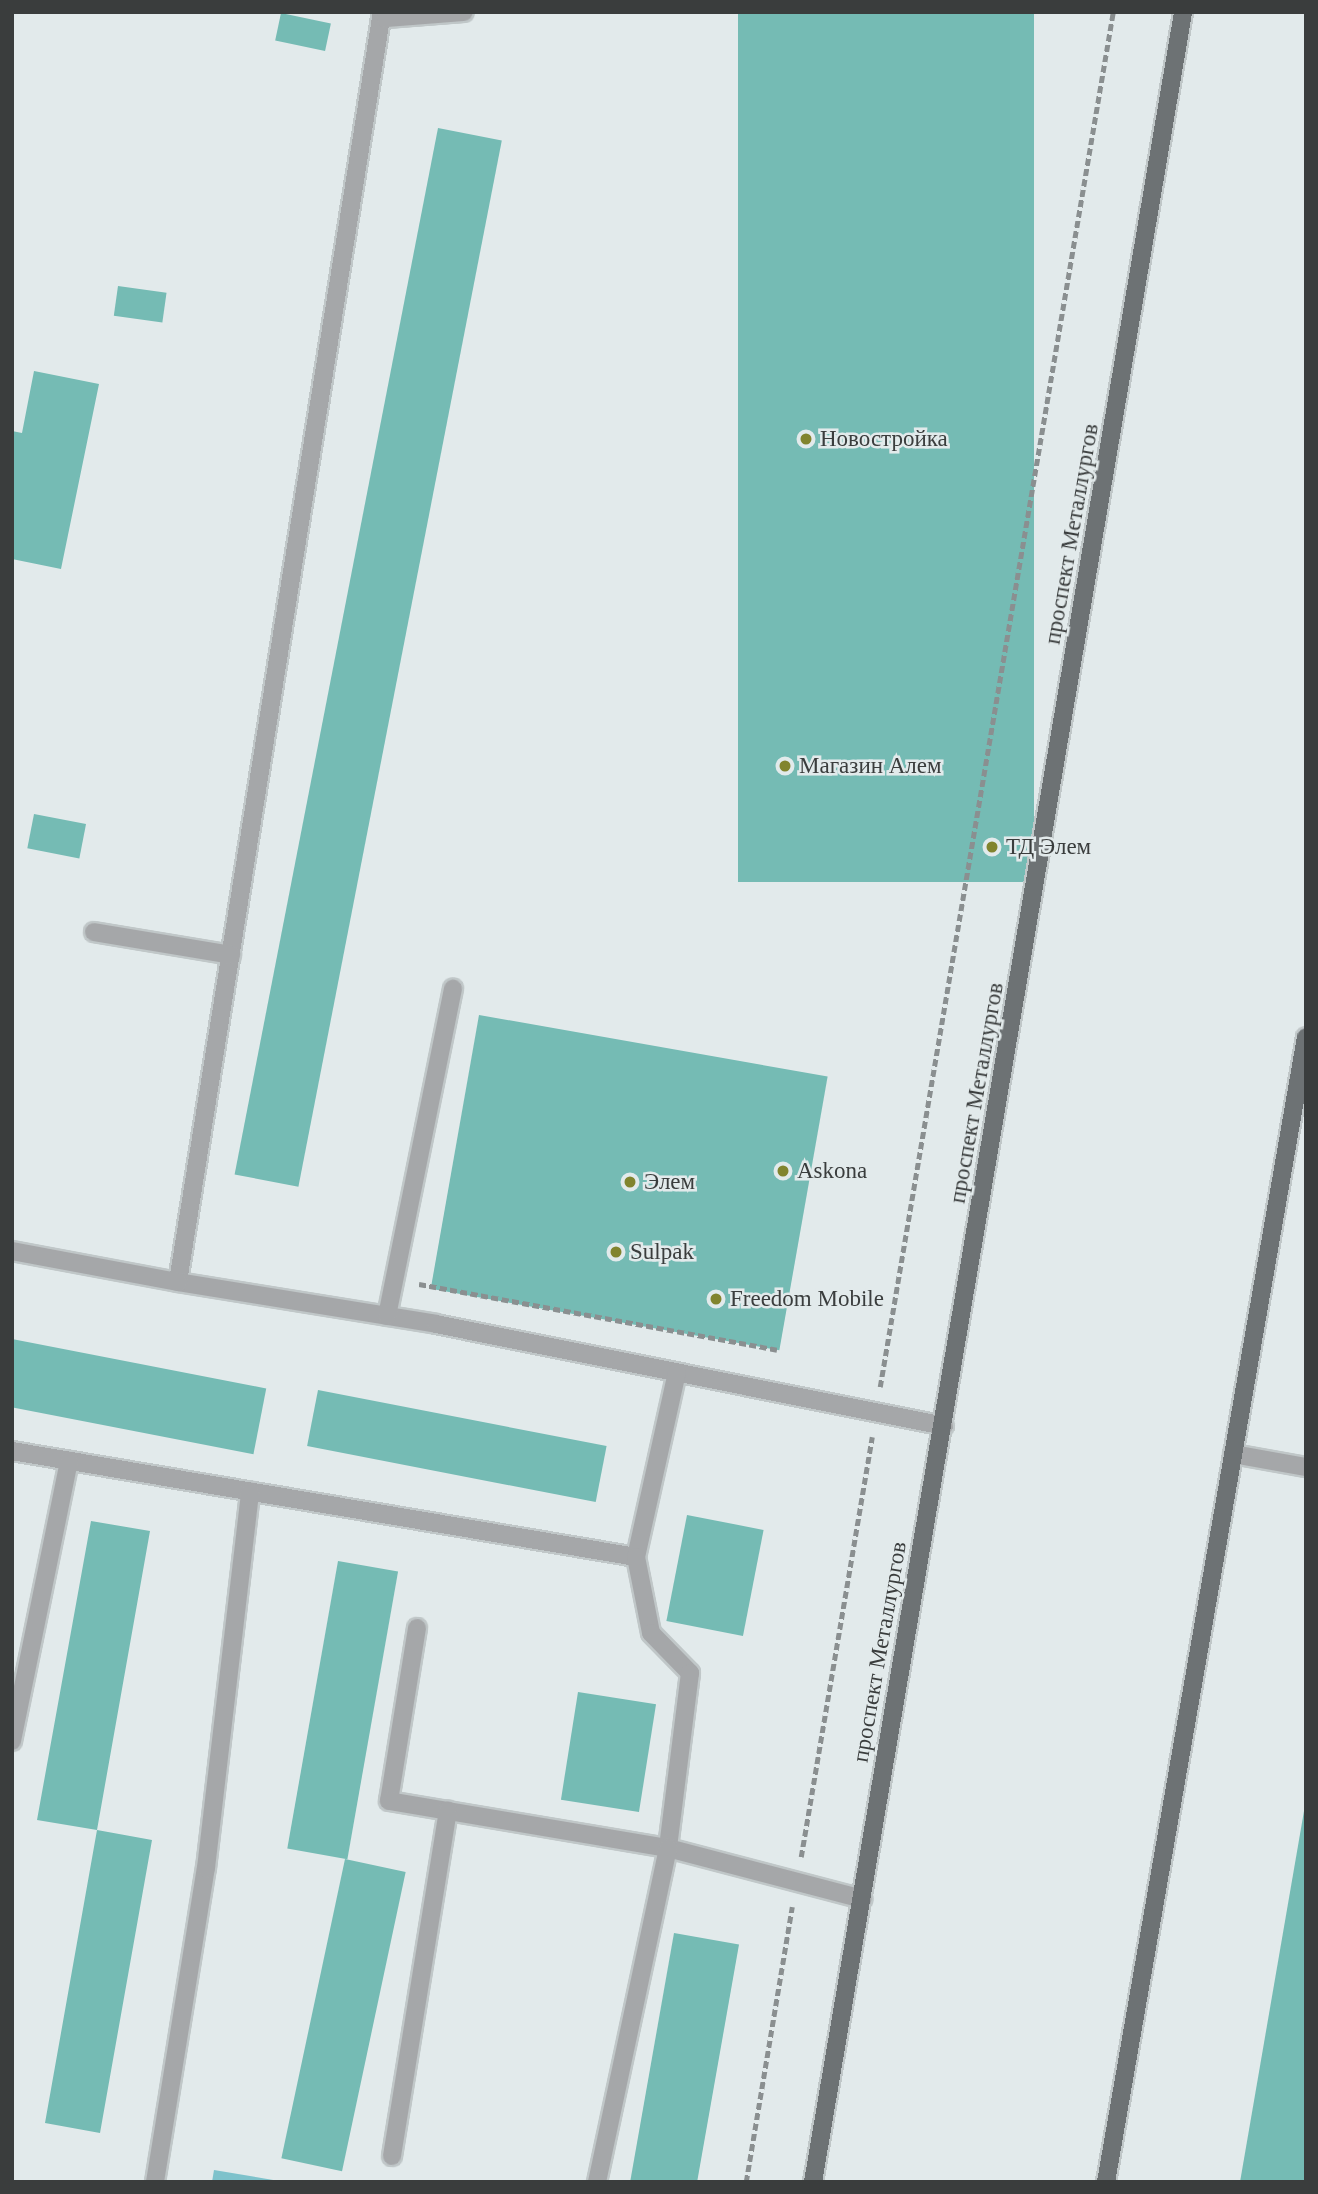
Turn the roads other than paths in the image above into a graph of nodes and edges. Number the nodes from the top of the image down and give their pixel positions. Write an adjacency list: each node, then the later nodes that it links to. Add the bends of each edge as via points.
1 (464, 12): 3 (lane)
2 (1183, 12): 12 (main road, проспект Металлургов)
3 (384, 15): 5 (lane)
4 (94, 932): 5 (lane)
5 (231, 955): 9 (lane)
6 (453, 989): 10 (lane)
7 (1306, 1037): 14 (main road)
8 (12, 1251): 9 (lane)
9 (178, 1282): 10 (lane)
10 (387, 1316): 11 (lane)
11 (677, 1372): 12 (lane); 18 (lane)
12 (944, 1426): 23 (main road, проспект Металлургов)
13 (12, 1451): 15 (lane)
14 (1233, 1454): 16 (lane); 28 (main road)
15 (69, 1461): 17 (lane); 20 (lane)
16 (1306, 1467)
17 (250, 1492): 18 (lane); 25 (lane, via 206,1868)
18 (635, 1557): 22 (lane, via 651,1633 690,1673)
19 (417, 1628): 21 (lane, via 389,1801)
20 (12, 1741)
21 (449, 1811): 22 (lane); 24 (lane)
22 (668, 1848): 23 (lane); 26 (lane)
23 (862, 1899): 27 (main road, проспект Металлургов)
24 (392, 2156)
25 (155, 2182)
26 (597, 2182)
27 (813, 2182)
28 (1106, 2182)

